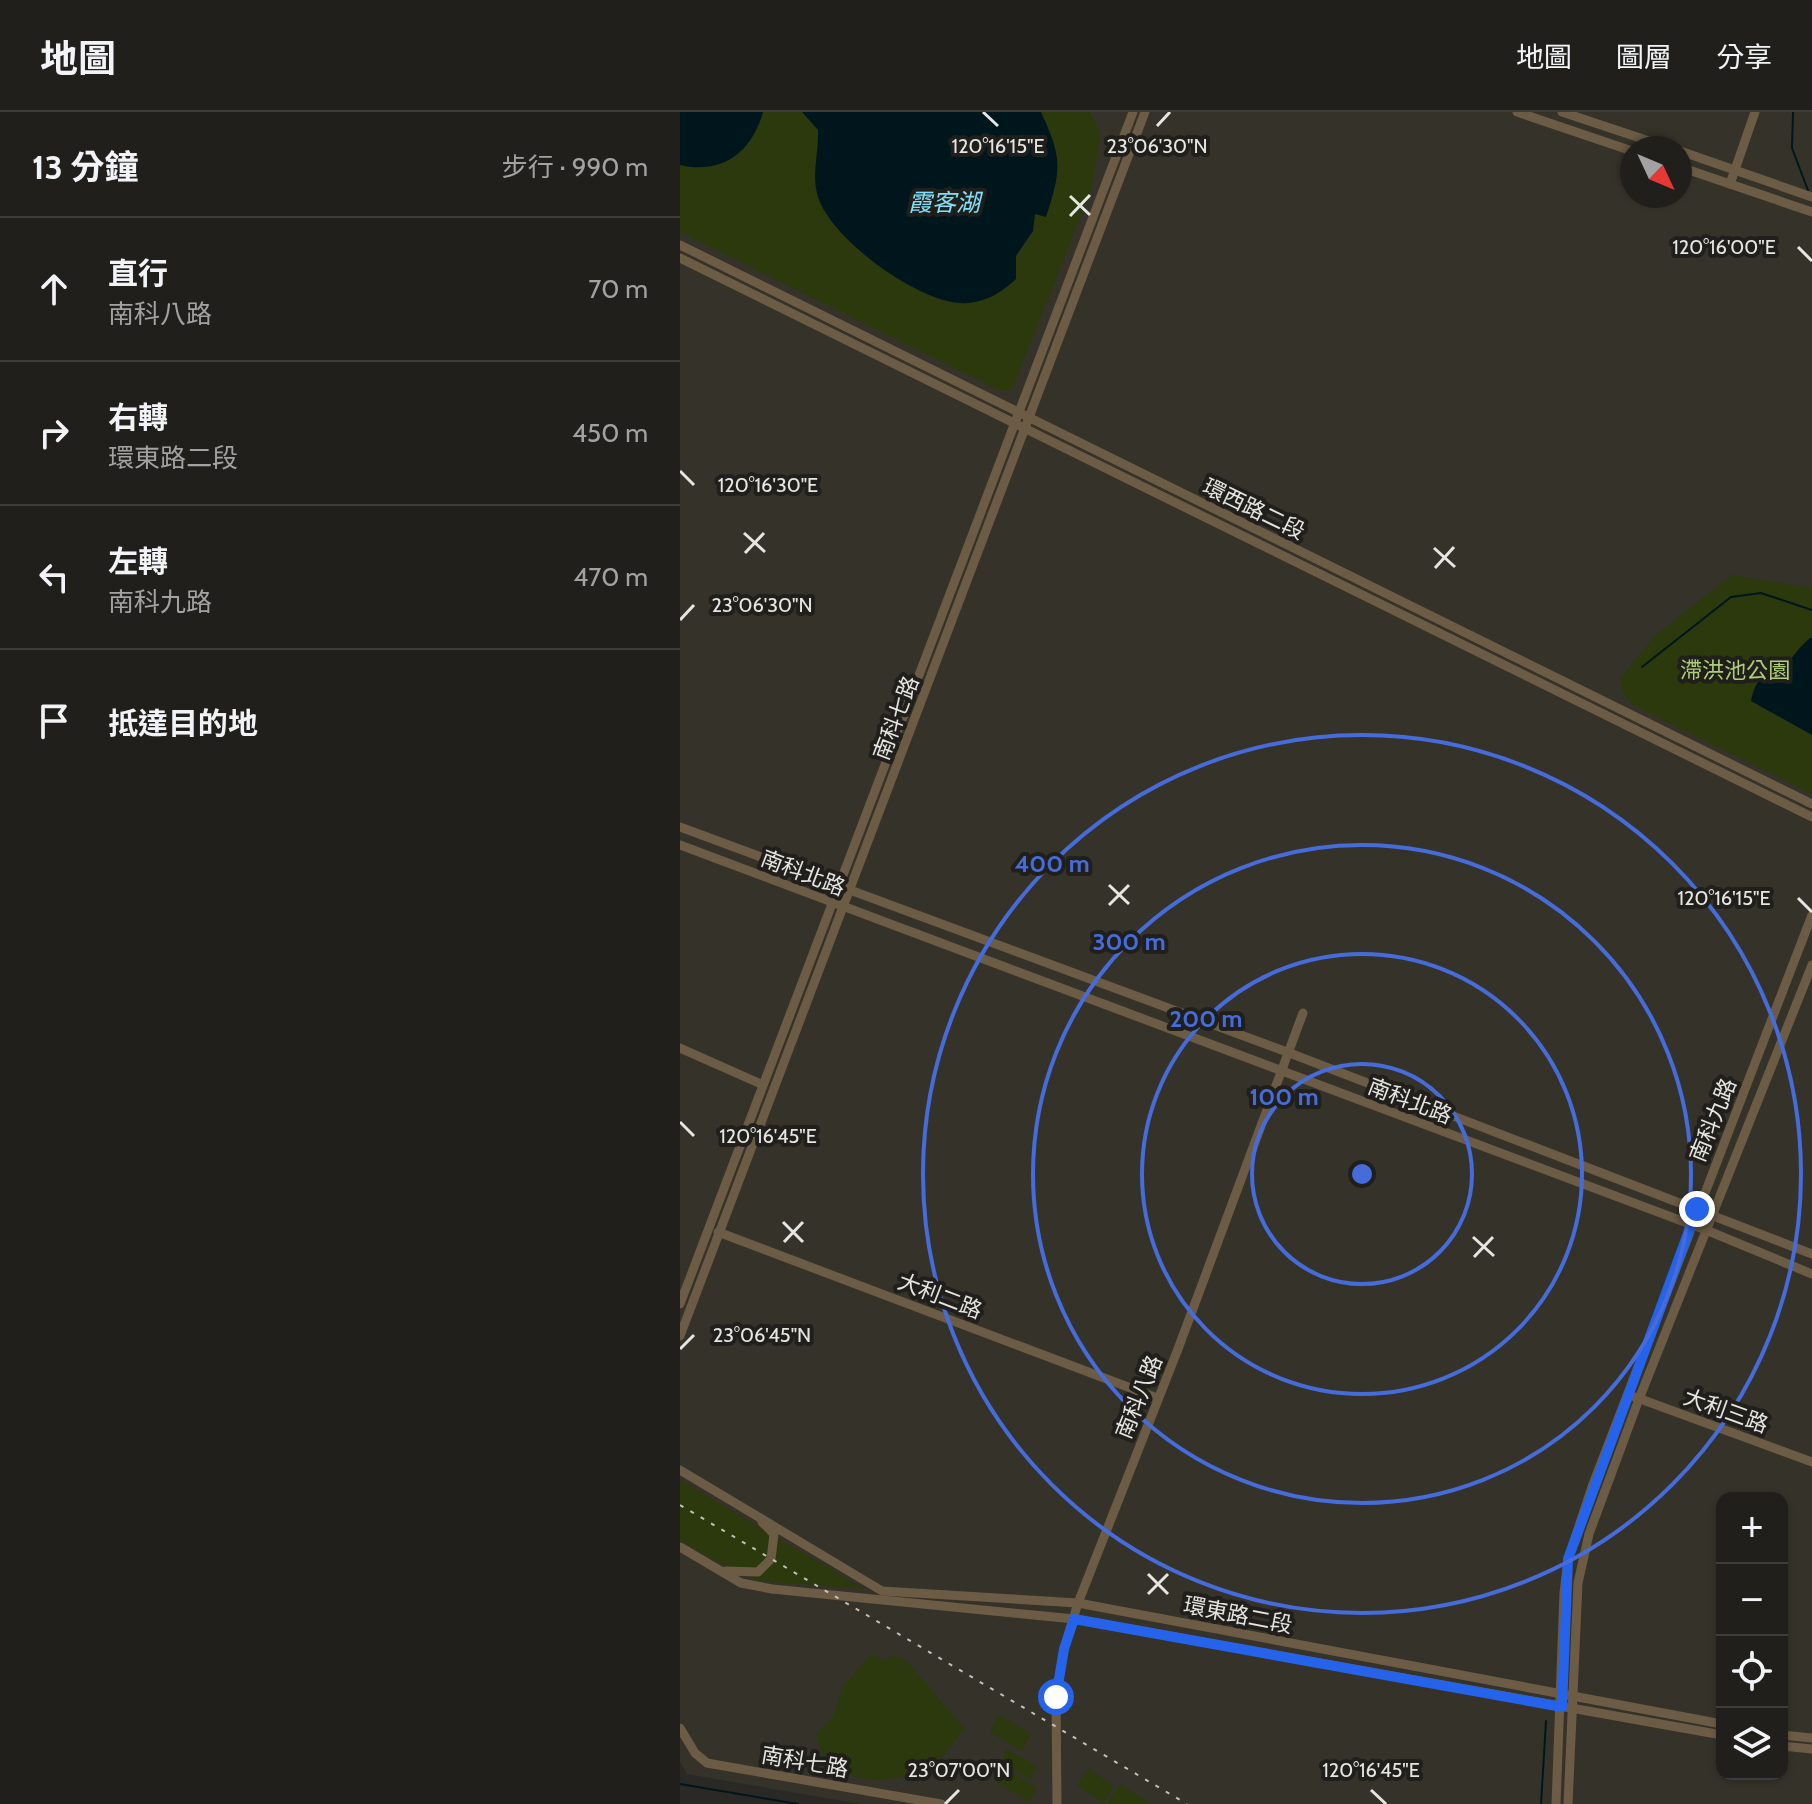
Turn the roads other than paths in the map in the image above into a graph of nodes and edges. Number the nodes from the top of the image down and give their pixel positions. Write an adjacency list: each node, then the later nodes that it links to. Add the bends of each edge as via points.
1 (1133, 112): 16 (street)
2 (1145, 112): 17 (street, 南科七路)
3 (1517, 112): 7 (street)
4 (1562, 112): 6 (street)
5 (1755, 112): 9 (street)
6 (1634, 136)
7 (1620, 147)
8 (1692, 155): 9 (street)
9 (1736, 170): 11 (street); 12 (street)
10 (1692, 171): 11 (street)
11 (1730, 184): 13 (street)
12 (1812, 197)
13 (1812, 212)
14 (680, 245): 16 (street, 環西路二段)
15 (680, 258): 18 (street)
16 (1017, 411): 17 (street, 環西路二段); 18 (street, 南科七路)
17 (1028, 417): 19 (street, 南科七路); 20 (street, 環西路二段)
18 (1013, 423): 19 (street, 環西路二段); 24 (street, 南科七路)
19 (1023, 428): 21 (street, 環西路二段); 25 (street, 南科七路)
20 (1812, 804)
21 (1812, 817)
22 (680, 827): 24 (street, 南科北路)
23 (680, 845): 26 (street, 南科北路)
24 (838, 887): 25 (street, 南科北路); 26 (street, 南科七路)
25 (849, 891): 27 (street, 南科七路); 32 (street, 南科北路)
26 (832, 904): 27 (street, 南科北路); 34 (street, 南科七路)
27 (843, 907): 33 (street, 南科北路); 40 (street, 南科七路)
28 (1812, 915): 35 (street, 南科九路)
29 (1812, 965): 36 (street, 南科九路)
30 (1303, 1013): 32 (street, 南科八路)
31 (680, 1048): 34 (street)
32 (1287, 1052): 33 (street, 南科八路); 35 (street, 南科北路)
33 (1281, 1072): 37 (street, 南科北路); 46 (street, 南科八路)
34 (761, 1084): 38 (street, 南科七路)
35 (1697, 1209): 36 (street, 南科北路); 37 (street, 南科九路)
36 (1712, 1215): 39 (street, 南科九路); 41 (street, 南科北路)
37 (1691, 1226): 39 (street, 南科北路); 45 (street, 南科九路)
38 (711, 1230): 40 (street, 大利二路); 43 (street, 南科七路)
39 (1706, 1230): 42 (street, 南科北路); 47 (street, 南科九路)
40 (722, 1233): 44 (street, 南科七路); 46 (street, 大利二路)
41 (1812, 1254)
42 (1812, 1274)
43 (680, 1304)
44 (680, 1336)
45 (1628, 1394): 47 (street, 大利三路); 55 (street, 南科九路, via 1568,1559)
46 (1157, 1398): 53 (street, 南科八路)
47 (1639, 1399): 48 (street, 大利三路); 56 (street, 南科九路, via 1589,1534 1581,1571)
48 (1812, 1462)
49 (680, 1470): 50 (street, 環東路二段)
50 (750, 1511): 52 (street, via 774,1534 771,1559 758,1572); 53 (street, 環東路二段, via 882,1591)
51 (680, 1547): 52 (street, 環東路二段)
52 (718, 1569): 54 (street, 環東路二段, via 741,1583 772,1589)
53 (1078, 1603): 54 (street, 南科八路); 55 (street, 環東路二段)
54 (1074, 1619): 57 (street, 環東路二段); 67 (street, 南科八路, via 1056,1697)
55 (1553, 1693): 56 (street, 環東路二段); 57 (street, 南科九路)
56 (1575, 1697): 58 (street, 南科九路); 59 (street, 環東路二段)
57 (1553, 1706): 58 (street, 環東路二段); 68 (street, 南科九路)
58 (1575, 1709): 61 (street, 環東路二段); 69 (street, 南科九路)
59 (1716, 1723)
60 (680, 1728): 66 (street, 南科七路, via 707,1763)
61 (1716, 1734)
62 (1788, 1736): 63 (street)
63 (1812, 1738)
64 (1788, 1747): 65 (street)
65 (1812, 1749)
66 (941, 1804)
67 (1057, 1804)
68 (1556, 1804)
69 (1568, 1804)

